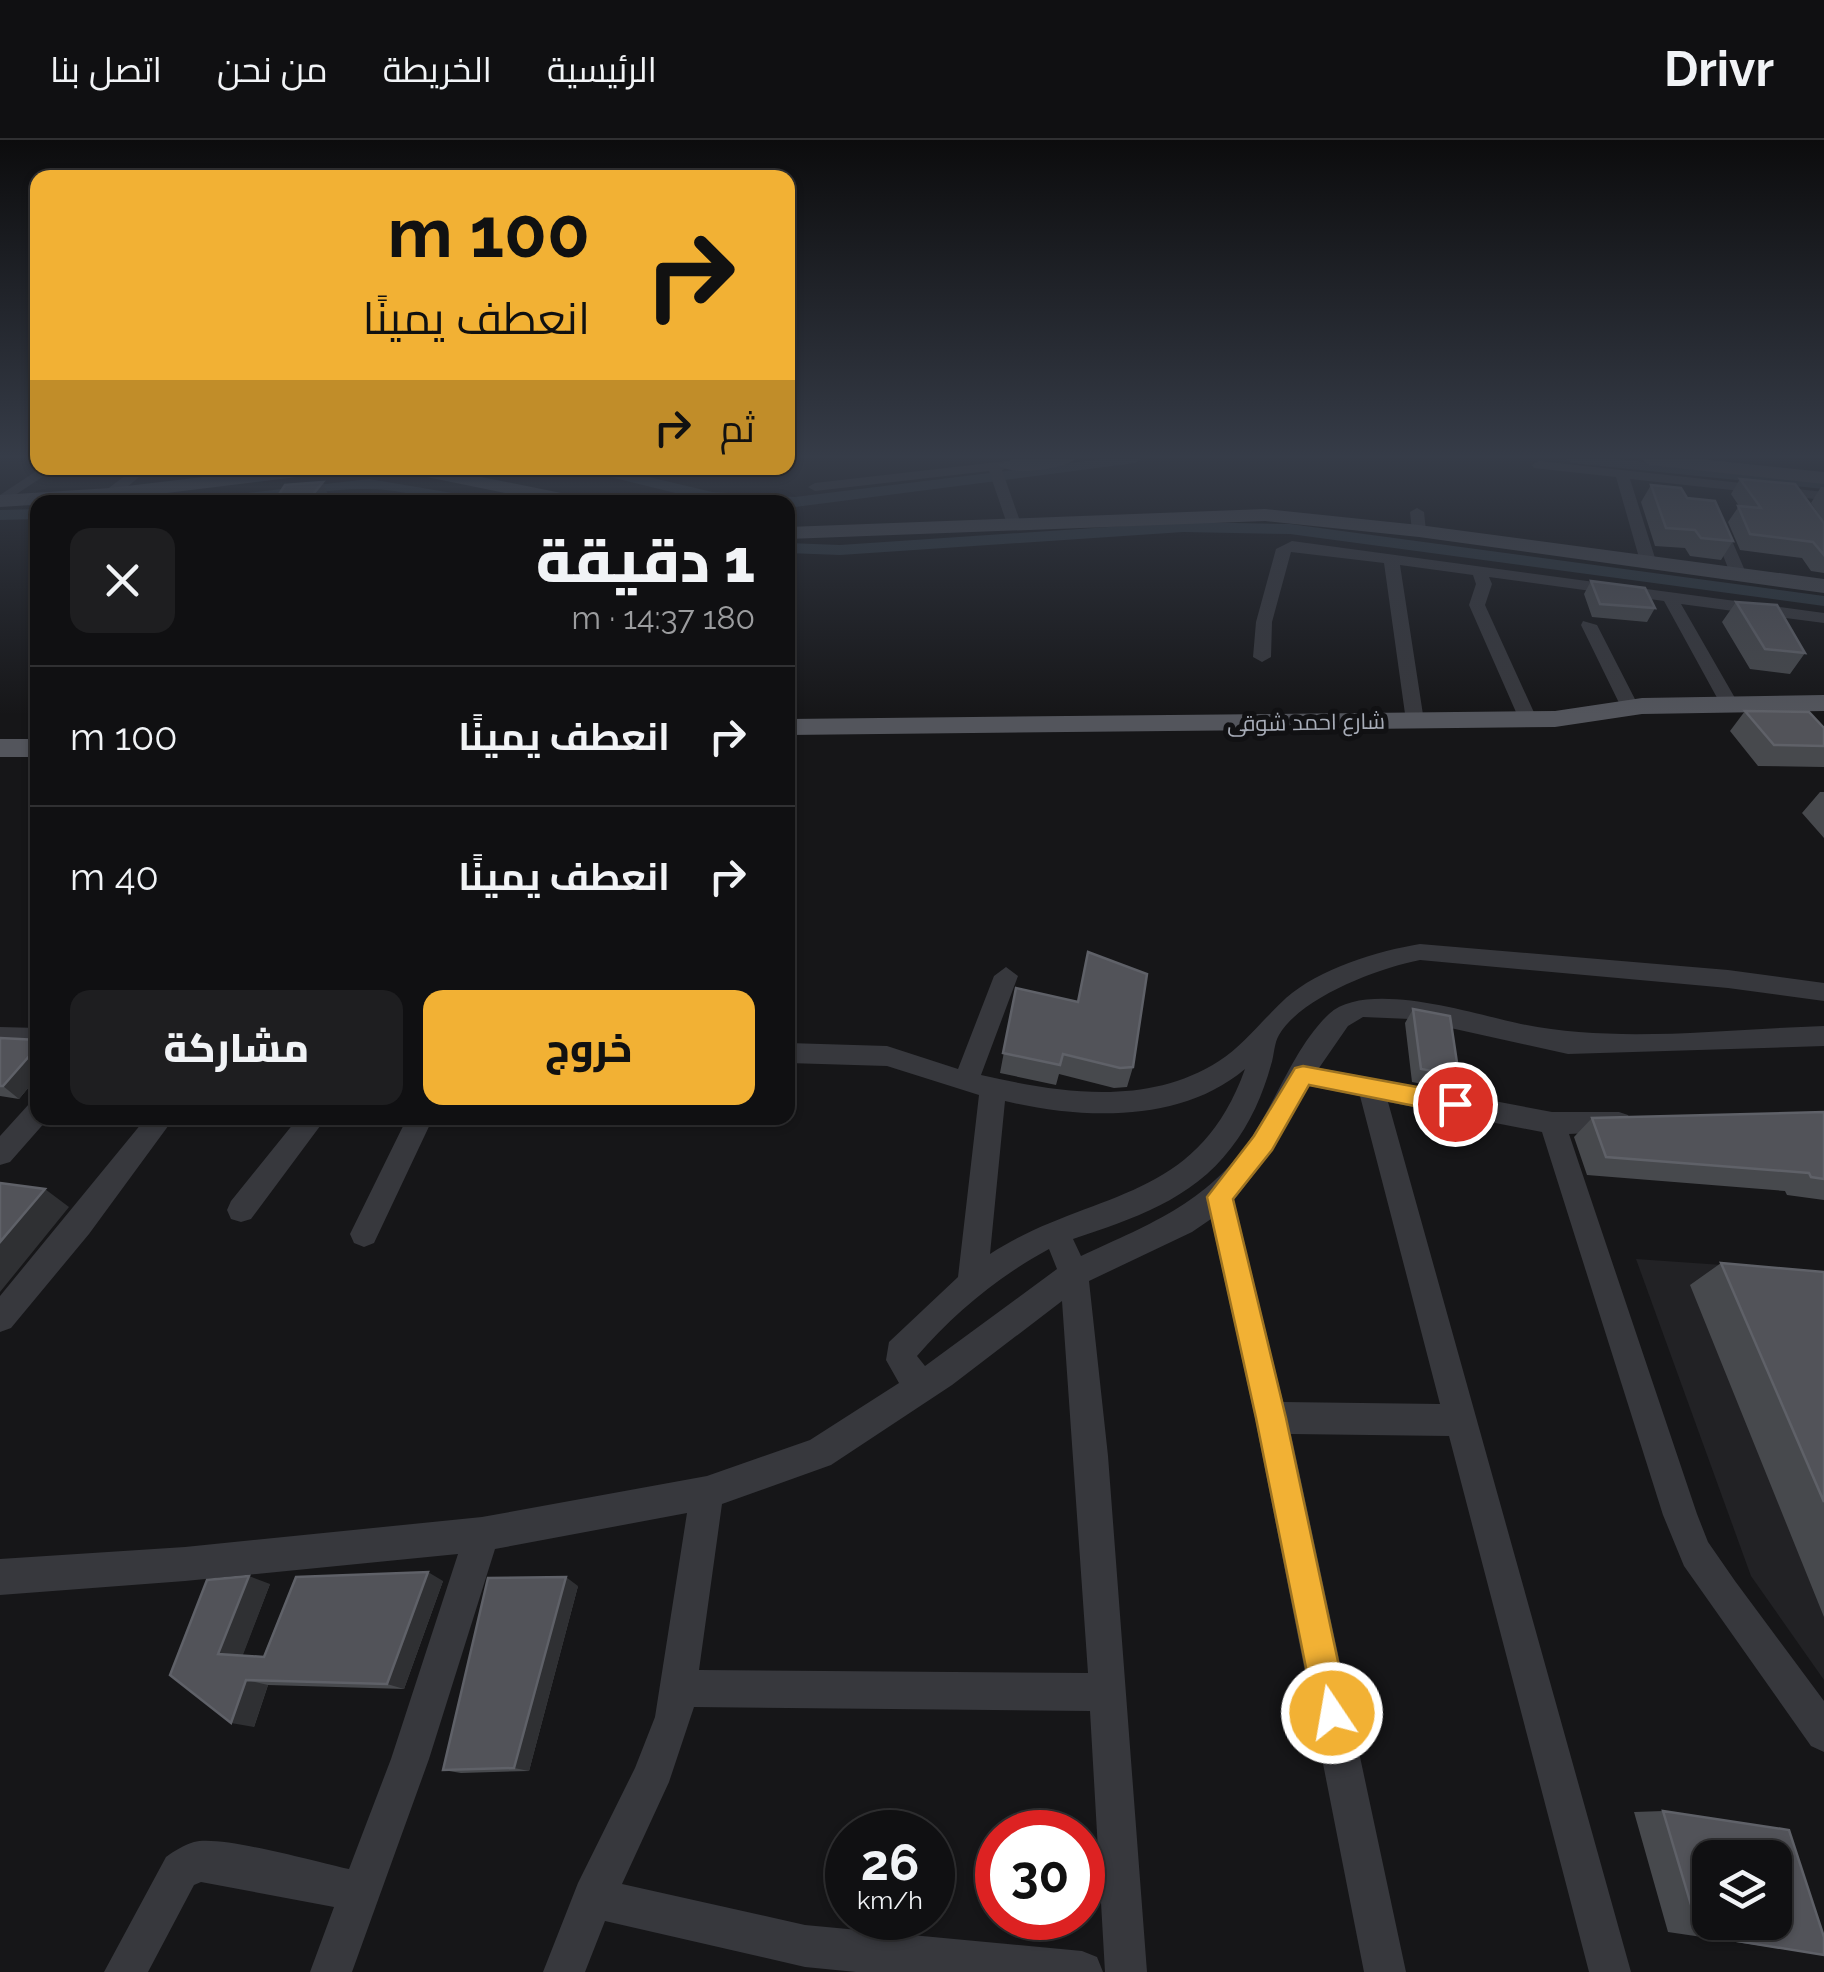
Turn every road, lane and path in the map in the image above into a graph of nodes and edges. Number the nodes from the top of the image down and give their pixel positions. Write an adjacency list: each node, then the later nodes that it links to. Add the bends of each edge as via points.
1 (1553, 544): 5 (main road)
2 (1643, 544): 5 (street)
3 (1726, 544): 7 (street)
4 (1392, 558): 6 (street); 12 (street, via 1288,547 1270,592); 17 (street)
5 (1648, 561): 7 (main road)
6 (1478, 569): 9 (street); 16 (street, via 1484,584 1477,605)
7 (1738, 574): 8 (main road)
8 (1824, 586)
9 (1669, 596): 10 (street); 14 (street)
10 (1824, 618)
11 (1588, 625): 15 (street)
12 (1262, 656)
13 (1824, 704): 14 (main road, شارع احمد شوقى)
14 (1730, 705): 15 (main road, شارع احمد شوقى)
15 (1642, 706): 16 (main road, شارع احمد شوقى); 20 (main road)
16 (1528, 720): 17 (main road, شارع احمد شوقى)
17 (1414, 721): 19 (main road, شارع احمد شوقى)
18 (1824, 726): 20 (main road, شارع احمد شوقى)
19 (795, 728)
20 (1673, 728): 23 (main road, شارع احمد شوقى)
21 (0, 735): 22 (main road)
22 (30, 735)
23 (795, 739)
24 (0, 748): 25 (main road)
25 (30, 748)
26 (1006, 976): 34 (street)
27 (1824, 992): 28 (street, via 1420,952 1318,988)
28 (1268, 1032): 34 (street, via 1232,1066 1154,1098 1098,1104); 45 (street, via 1249,1100 1200,1167 1164,1193)
29 (0, 1036): 31 (street)
30 (1824, 1036): 33 (street, via 1580,1044 1410,1010 1360,1008 1339,1019)
31 (30, 1038)
32 (795, 1053): 34 (street, via 887,1056)
33 (1303, 1075): 35 (street); 43 (street, via 1263,1143)
34 (980, 1085): 48 (street)
35 (1370, 1088): 38 (street); 52 (street)
36 (30, 1121): 42 (street)
37 (1648, 1122): 38 (street)
38 (1552, 1123): 58 (street, via 1696,1554)
39 (156, 1125): 49 (street)
40 (308, 1125): 44 (street)
41 (417, 1125): 46 (street)
42 (0, 1154)
43 (1220, 1197): 47 (street, via 1182,1223); 51 (street)
44 (241, 1210)
45 (1056, 1232): 47 (street); 48 (street)
46 (364, 1234)
47 (1074, 1274): 50 (street); 57 (street)
48 (972, 1286): 50 (street, via 900,1353)
49 (0, 1318)
50 (921, 1387): 53 (street, via 819,1453)
51 (1271, 1418): 52 (street); 67 (street)
52 (1460, 1420): 68 (street)
53 (707, 1493): 54 (street); 56 (street)
54 (482, 1534): 55 (street); 59 (street)
55 (0, 1578)
56 (680, 1688): 57 (street); 60 (street, via 663,1750)
57 (1107, 1692): 66 (street)
58 (1824, 1733)
59 (362, 1892): 62 (street, via 192,1862 163,1898); 63 (street)
60 (593, 1898): 61 (street); 64 (street)
61 (803, 1959): 65 (street)
62 (125, 1972)
63 (332, 1972)
64 (564, 1972)
65 (1082, 1972)
66 (1126, 1972)
67 (1385, 1972)
68 (1610, 1972)

